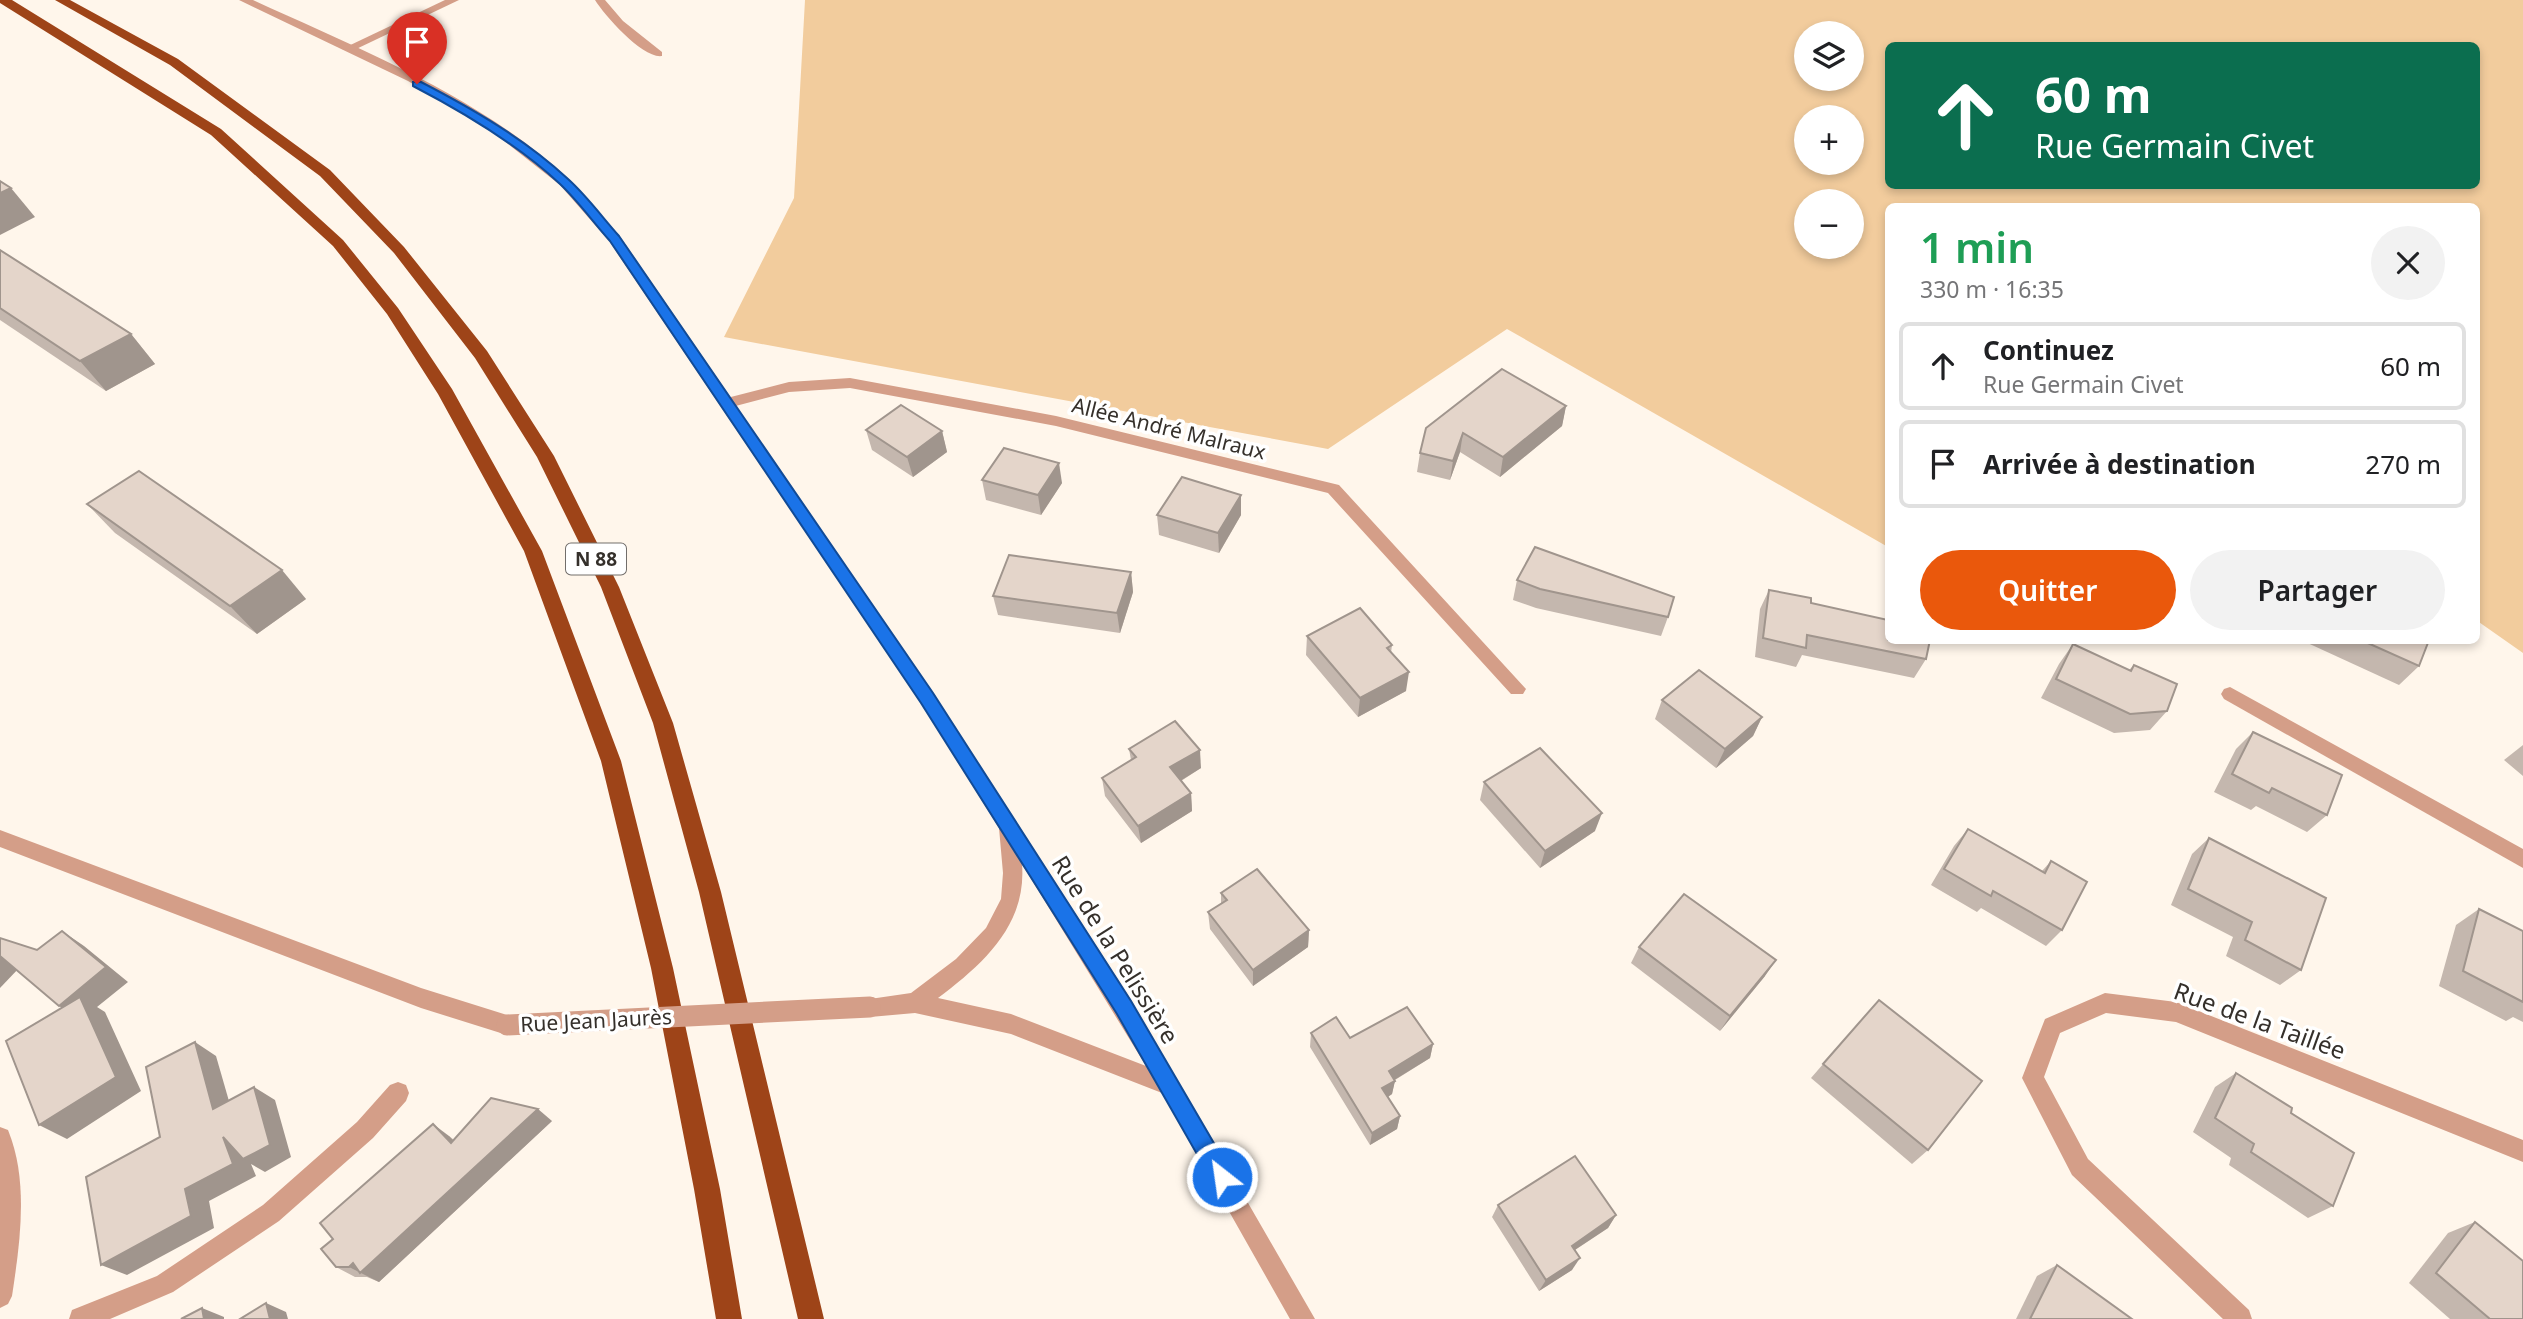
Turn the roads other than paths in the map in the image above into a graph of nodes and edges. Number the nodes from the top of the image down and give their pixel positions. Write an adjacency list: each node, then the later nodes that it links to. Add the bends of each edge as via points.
1 (3, 0): 21 (highway, N 88, via 216,132 338,243 393,311 453,405 533,551 611,761 662,968)
2 (61, 0): 22 (highway, N 88, via 174,62 325,173 408,260 481,355 545,456 610,587 663,723 710,892)
3 (244, 0): 6 (street, Rue de la Pelissière)
4 (454, 0): 6 (street)
5 (600, 0): 7 (street, via 622,26)
6 (348, 49): 8 (street, Rue de la Pelissière, via 463,108 565,183 614,238)
7 (658, 54)
8 (728, 403): 9 (street, Allée André Malraux, via 789,387 850,383 1056,421 1333,489); 11 (street, Rue de la Pelissière)
9 (1517, 689)
10 (2230, 694): 13 (street)
11 (1008, 826): 14 (street, via 1013,881 1008,911 980,950); 15 (street, Rue de la Pelissière)
12 (0, 838): 14 (street, Rue Jean Jaurès, bridge, via 421,998 507,1025)
13 (2523, 859)
14 (915, 1003): 15 (street, Rue Jean Jaurès, via 1011,1024)
15 (1170, 1086): 23 (street, Rue de la Pelissière)
16 (398, 1093): 20 (street, via 365,1130 271,1213 165,1284)
17 (0, 1138): 19 (street, via 9,1176 10,1239)
18 (2523, 1151): 24 (street, Rue de la Taillée, via 2176,1012 2105,1003 2052,1026 2033,1078 2080,1167)
19 (0, 1296)
20 (81, 1319)
21 (729, 1319)
22 (811, 1319)
23 (1303, 1319)
24 (2241, 1319)

